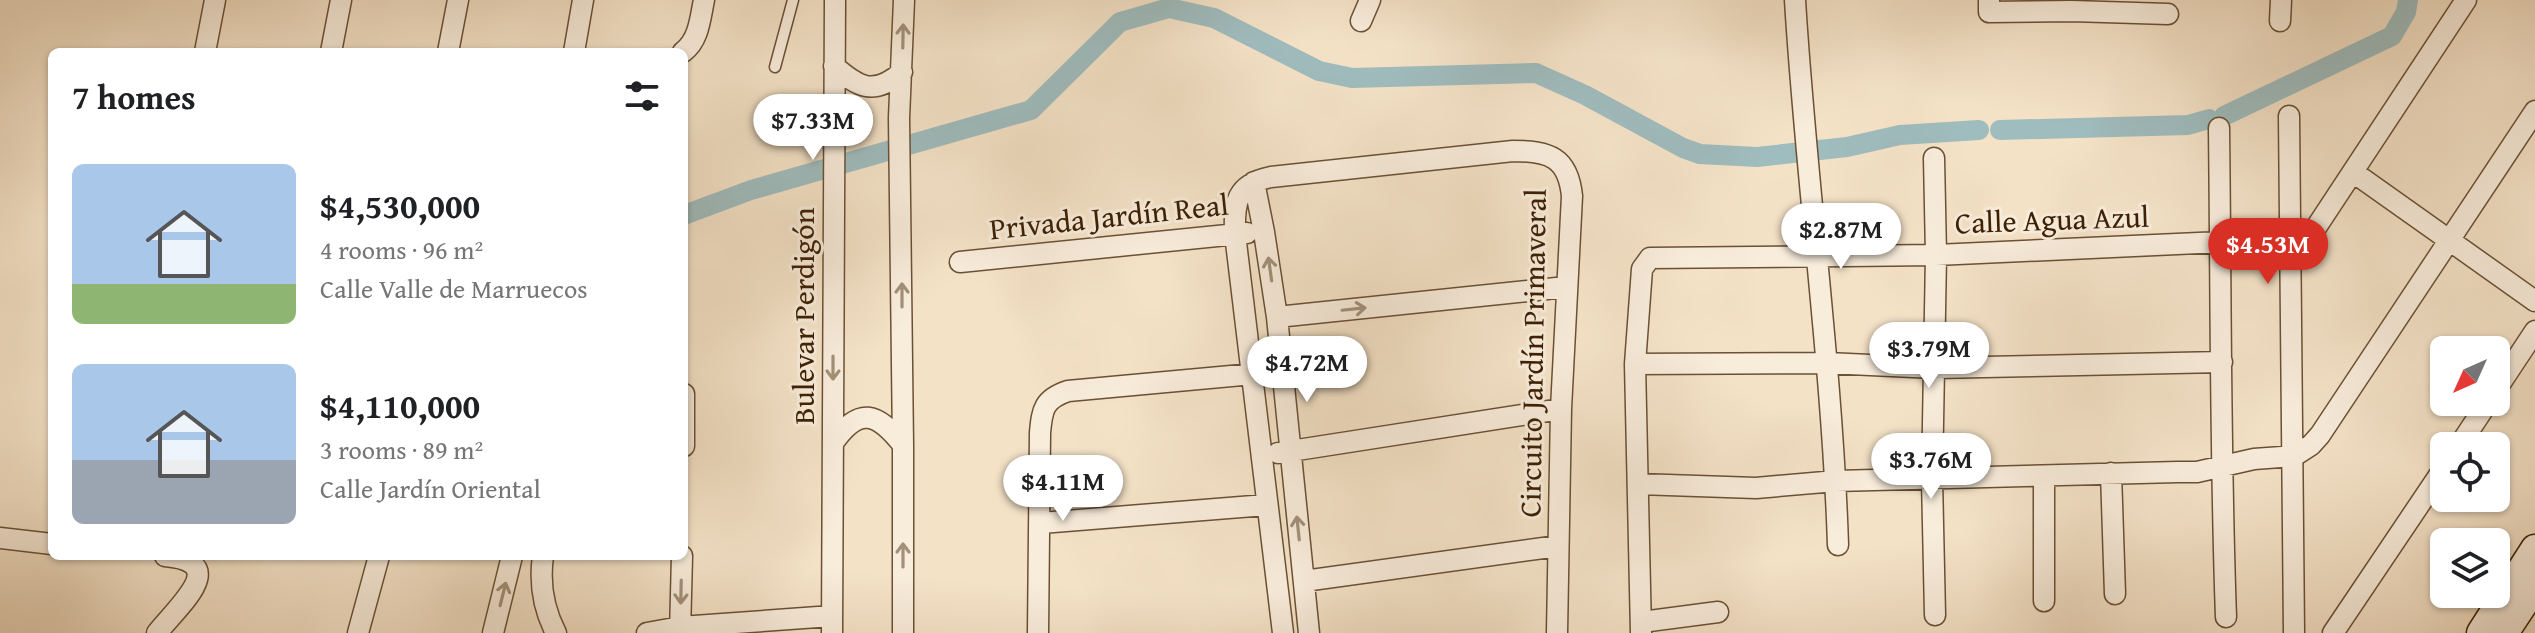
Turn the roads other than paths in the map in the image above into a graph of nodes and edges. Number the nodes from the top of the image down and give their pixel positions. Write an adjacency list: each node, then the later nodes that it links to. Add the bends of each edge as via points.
1 (215, 0): 17 (street)
2 (341, 0): 18 (street)
3 (458, 0): 19 (street)
4 (583, 0): 20 (street)
5 (704, 0): 21 (street)
6 (793, 0): 23 (lane)
7 (835, 0): 22 (street, Bulevar Perdigón)
8 (904, 0): 24 (street, one-way to 8)
9 (1370, 0): 15 (street)
10 (1795, 0): 35 (street)
11 (2281, 0): 16 (street)
12 (2466, 0): 29 (street)
13 (1989, 6): 14 (street)
14 (2168, 14)
15 (1361, 21)
16 (2280, 21)
17 (206, 48)
18 (332, 48)
19 (449, 48)
20 (575, 48)
21 (688, 48)
22 (834, 66): 24 (street, via 860,87 891,82); 50 (street, Bulevar Perdigón, one-way to 50)
23 (775, 67)
24 (902, 72): 51 (street, one-way to 24)
25 (2535, 111): 34 (street)
26 (2289, 116): 38 (street)
27 (2219, 128): 33 (street)
28 (1934, 158): 36 (street)
29 (2353, 172): 34 (street); 38 (street)
30 (1248, 186): 31 (street); 32 (street, via 1235,208); 39 (street, Circuito Jardín Primaveral, via 1271,177 1513,151 1553,157 1571,182)
31 (1264, 232): 32 (street, Privada Jardín Real); 41 (street, one-way to 31)
32 (1235, 234): 37 (street, Privada Jardín Real); 48 (street)
33 (2221, 242): 36 (street, Calle Agua Azul); 43 (street)
34 (2449, 242): 40 (street); 54 (street, via 2320,435)
35 (1818, 255): 36 (street, Calle Agua Azul); 44 (street); 45 (street, Calle Agua Azul, via 1650,258 1642,269)
36 (1936, 255): 46 (street)
37 (960, 262)
38 (2289, 268): 54 (street)
39 (1566, 287): 41 (street, one-way to 39); 49 (street, Circuito Jardín Primaveral)
40 (2535, 301)
41 (1277, 317): 52 (street)
42 (2535, 331): 47 (street)
43 (2222, 362): 46 (street); 55 (street)
44 (1827, 363): 45 (street); 46 (street); 59 (street)
45 (1635, 364): 60 (street)
46 (1935, 368): 58 (street)
47 (2510, 369)
48 (1253, 374): 53 (street); 63 (street, via 1054,396 1041,416)
49 (1561, 409): 52 (street); 67 (street, Circuito Jardín Primaveral)
50 (833, 443): 51 (street, via 853,420 868,418 888,425); 81 (street, Bulevar Perdigón)
51 (903, 445): 89 (street, one-way to 51)
52 (1289, 452): 53 (street); 74 (street, one-way to 52)
53 (1262, 455): 62 (street)
54 (2294, 456): 55 (street); 94 (street)
55 (2220, 467): 56 (street); 80 (street)
56 (2111, 473): 57 (street); 76 (street)
57 (2044, 476): 58 (street); 77 (street)
58 (1932, 479): 59 (street); 79 (street)
59 (1836, 481): 60 (street, via 1756,488); 66 (street)
60 (1638, 484): 82 (street)
61 (2430, 489): 95 (street)
62 (1266, 505): 63 (street); 91 (street)
63 (1041, 523): 90 (street)
64 (0, 538): 65 (street)
65 (48, 544)
66 (1838, 545)
67 (1558, 546): 74 (street); 93 (street, Circuito Jardín Primaveral)
68 (2535, 549): 96 (street)
69 (187, 560): 84 (street, via 198,569 198,577)
70 (378, 560): 85 (street)
71 (511, 560): 86 (street, one-way to 71)
72 (543, 560): 87 (street, via 545,610)
73 (682, 560): 83 (street, one-way to 83)
74 (1304, 581): 92 (street)
75 (2535, 586): 97 (street)
76 (2115, 594)
77 (2044, 601)
78 (1718, 612): 82 (street)
79 (1935, 615)
80 (2226, 617)
81 (832, 624): 83 (street)
82 (1642, 627)
83 (680, 630): 88 (street)
84 (157, 633)
85 (358, 633)
86 (493, 633)
87 (556, 633)
88 (647, 633)
89 (903, 633)
90 (1038, 633)
91 (1283, 633)
92 (1309, 633)
93 (1557, 633)
94 (2294, 633)
95 (2333, 633)
96 (2481, 633)
97 (2504, 633)

